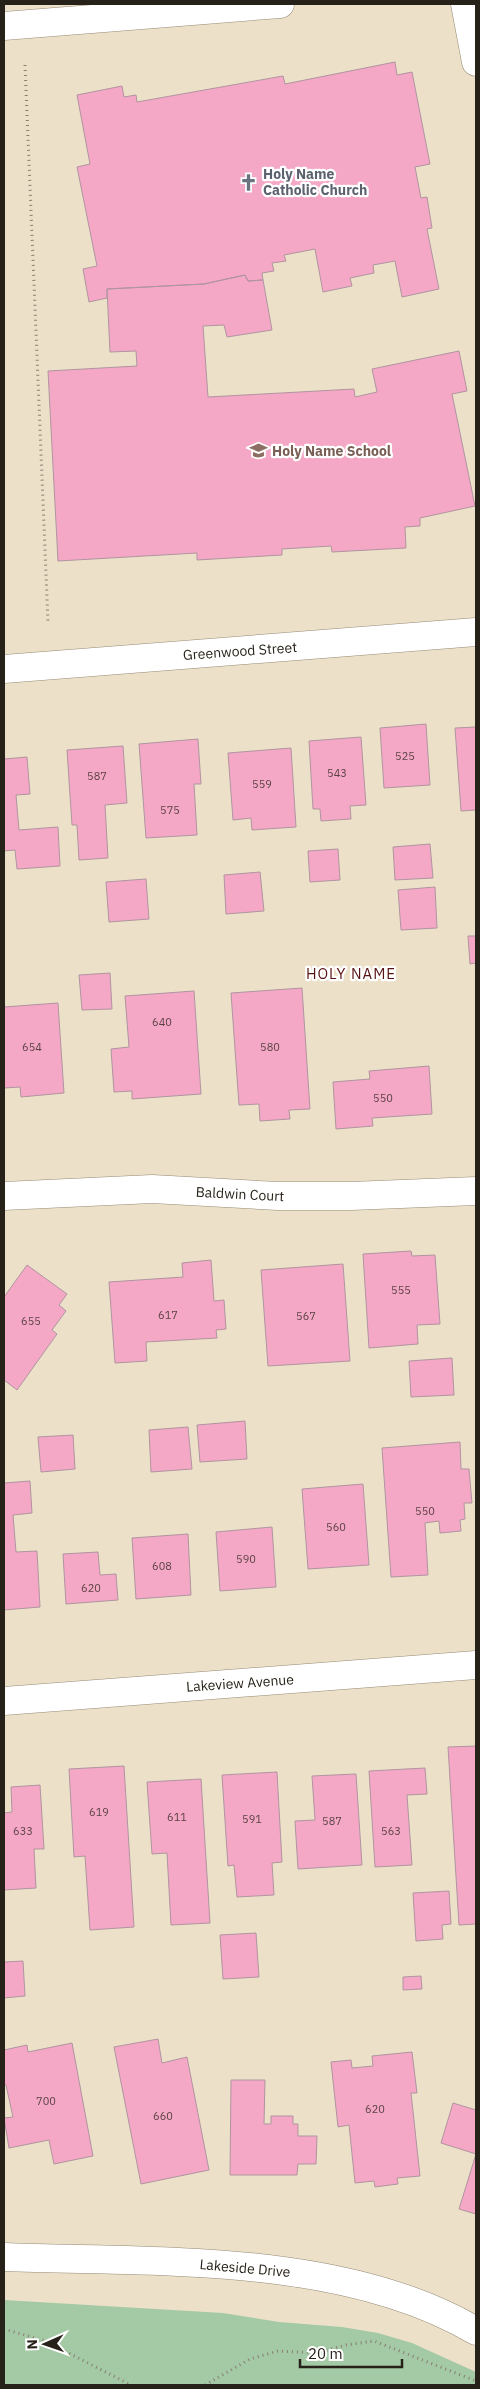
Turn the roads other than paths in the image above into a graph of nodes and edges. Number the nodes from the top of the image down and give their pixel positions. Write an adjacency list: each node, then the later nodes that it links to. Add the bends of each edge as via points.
1 (280, 4): 3 (street)
2 (465, 4): 4 (street)
3 (4, 26)
4 (476, 62)
5 (476, 632): 6 (street, Greenwood Street)
6 (4, 669)
7 (476, 1191): 8 (street, Baldwin Court, via 278,1196 152,1189)
8 (4, 1196)
9 (476, 1665): 10 (street, Lakeview Avenue)
10 (4, 1701)
11 (4, 2256): 12 (street, Lakeside Drive, via 209,2264 303,2274 355,2283 406,2299)
12 (476, 2331)

